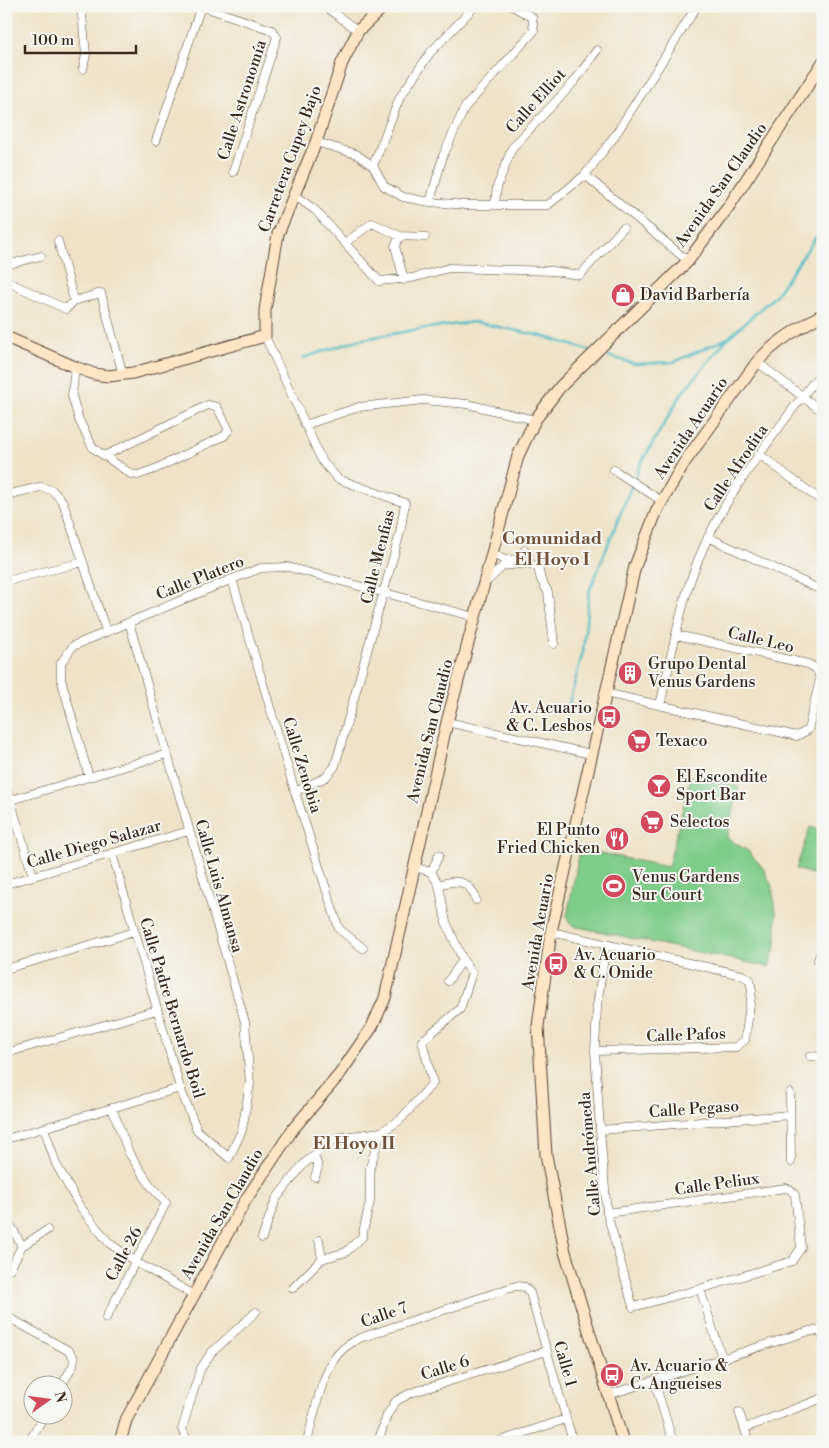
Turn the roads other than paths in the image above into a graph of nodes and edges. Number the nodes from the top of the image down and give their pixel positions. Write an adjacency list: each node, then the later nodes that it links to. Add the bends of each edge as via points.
1 (81, 6): 11 (street, via 86,54)
2 (201, 6): 12 (street); 15 (street, Calle Astronomía, via 272,30 277,37)
3 (325, 6): 8 (street)
4 (384, 6): 8 (street, Carretera Cupey Bajo)
5 (475, 6): 14 (street, via 430,53 400,97)
6 (512, 6): 18 (street, via 532,17 534,31 465,107 443,156)
7 (697, 6): 16 (street, via 614,137)
8 (358, 31): 13 (street, Carretera Cupey Bajo, via 342,63)
9 (597, 50): 19 (street, Calle Elliot, via 574,82 512,148)
10 (823, 62): 26 (street, Avenida San Claudio, via 730,206)
11 (83, 69)
12 (156, 141)
13 (316, 142): 14 (street, via 356,154); 17 (street, Carretera Cupey Bajo)
14 (373, 166): 18 (street, via 384,186 404,197)
15 (233, 172)
16 (585, 175): 19 (street, via 548,205); 26 (street)
17 (294, 195): 24 (street, via 315,210); 32 (street, Carretera Cupey Bajo, via 278,234 265,310)
18 (430, 202): 19 (street)
19 (495, 204)
20 (623, 228): 29 (street, via 580,275 552,271 449,268)
21 (400, 236): 22 (street); 24 (street, via 372,223); 29 (street, via 395,246)
22 (425, 237)
23 (58, 241): 30 (street)
24 (345, 243): 29 (street, via 380,281)
25 (41, 256): 27 (street)
26 (688, 261): 40 (street, Avenida San Claudio, via 560,387)
27 (6, 265)
28 (6, 277): 30 (street, via 8,282 66,309)
29 (404, 280)
30 (74, 301): 37 (street, via 101,294)
31 (823, 314): 34 (street, Avenida Acuario, via 792,332)
32 (266, 336): 37 (street); 41 (street, Calle Menfias)
33 (6, 337): 35 (street)
34 (757, 362): 38 (street); 46 (street, Avenida Acuario, via 684,463)
35 (75, 368): 37 (street, via 94,374); 43 (street, via 72,396 79,420 93,448)
36 (823, 371): 38 (street, Calle Afrodita)
37 (123, 375)
38 (802, 397): 39 (street); 42 (street, Calle Afrodita)
39 (823, 412)
40 (535, 420): 41 (street, via 467,404 423,400 359,407); 50 (street, Avenida San Claudio, via 518,456)
41 (305, 425): 56 (street, Calle Menfias, via 322,462 338,479 405,503)
42 (759, 454): 47 (street); 48 (street, Calle Afrodita, via 730,496)
43 (104, 456): 43 (street, via 208,405 217,407 229,430 224,436 138,475 131,474)
44 (614, 470): 46 (street)
45 (6, 495): 51 (street, via 40,488 52,490 62,502)
46 (662, 501): 62 (street, Avenida Acuario, via 635,566)
47 (823, 502)
48 (708, 537): 55 (street); 60 (street, Calle Afrodita, via 690,580)
49 (525, 550): 50 (street, via 519,560 504,560)
50 (492, 553): 54 (street, Avenida San Claudio)
51 (83, 562): 53 (street); 59 (street)
52 (232, 579): 56 (street, Calle Platero, via 261,568 288,567); 58 (street, Calle Platero); 69 (street, Calle Zenobia)
53 (6, 582)
54 (484, 585): 57 (street, Avenida San Claudio); 61 (street, via 503,566 528,563 538,567 548,592)
55 (823, 591)
56 (383, 592): 57 (street, Calle Platero); 69 (street, Calle Menfias, via 335,766 326,777)
57 (475, 617): 64 (street, Avenida San Claudio)
58 (128, 622): 59 (street, Calle Platero); 65 (street, Calle Luis Almansa)
59 (106, 631): 67 (street, Calle Platero, via 73,646 61,663 61,679)
60 (676, 635): 63 (street, Calle Afrodita); 63 (street, Calle Leo, via 808,664 817,669 820,679 808,730 797,736)
61 (554, 644)
62 (605, 693): 63 (street); 66 (street, Avenida Acuario)
63 (660, 706)
64 (447, 722): 66 (street); 74 (street, Avenida San Claudio)
65 (167, 754): 67 (street); 71 (street, Calle Luis Almansa)
66 (591, 754): 81 (street, Avenida Acuario)
67 (89, 777): 70 (street)
68 (6, 786): 70 (street)
69 (295, 792): 84 (street, Calle Zenobia, via 339,929)
70 (11, 800): 76 (street)
71 (189, 831): 72 (street, Calle Diego Salazar); 103 (street, Calle Luis Almansa, via 245,1022 250,1084 242,1130)
72 (112, 853): 76 (street, Calle Diego Salazar); 80 (street, Calle Padre Bernardo Boil)
73 (439, 855): 75 (street)
74 (414, 867): 75 (street); 119 (street, Avenida San Claudio, via 385,998 372,1027 339,1075 293,1129 245,1201)
75 (431, 872): 78 (street)
76 (33, 876): 77 (street, Calle Diego Salazar)
77 (6, 884)
78 (439, 885): 79 (street, via 452,881 464,883); 85 (street, via 446,922)
79 (476, 900)
80 (134, 932): 87 (street); 89 (street, Calle Padre Bernardo Boil)
81 (551, 932): 82 (street); 128 (street, Avenida Acuario, via 538,1026 546,1155 565,1252)
82 (606, 944): 90 (street, Calle Andrómeda, via 596,1006); 90 (street, Calle Pafos, via 742,975 750,980 752,990 745,1040 736,1047)
83 (823, 946): 86 (street, via 818,960)
84 (363, 948)
85 (464, 960): 88 (street); 100 (street, via 472,973 460,1009 422,1040 432,1083 400,1120)
86 (823, 963)
87 (6, 968)
88 (448, 981)
89 (157, 1010): 91 (street); 94 (street, Calle Padre Bernardo Boil)
90 (596, 1051): 99 (street, Calle Andrómeda)
91 (6, 1053)
92 (810, 1056): 93 (street)
93 (823, 1057)
94 (180, 1088): 96 (street); 103 (street, Calle Padre Bernardo Boil, via 197,1130)
95 (790, 1093): 97 (street)
96 (112, 1108): 98 (street); 114 (street, Calle 26, via 129,1153 150,1186 166,1203)
97 (790, 1115): 99 (street, Calle Pegaso); 104 (street)
98 (44, 1128): 101 (street); 114 (street, via 56,1164 80,1207 109,1244)
99 (600, 1130): 106 (street, Calle Andrómeda)
100 (382, 1132): 102 (street, via 336,1138); 113 (street, via 370,1167 370,1201 362,1237 346,1252)
101 (6, 1139)
102 (314, 1155): 105 (street, via 318,1167); 110 (street, via 276,1199)
103 (229, 1158)
104 (791, 1162)
105 (316, 1177)
106 (607, 1213): 108 (street, Calle Peliux, via 786,1188 794,1194); 117 (street, Calle Andrómeda, via 633,1307)
107 (6, 1217): 112 (street)
108 (799, 1227): 117 (street, Calle Andrómeda, via 801,1248 792,1260)
109 (48, 1230): 112 (street)
110 (262, 1238)
111 (319, 1240): 113 (street)
112 (22, 1246): 115 (street)
113 (322, 1259): 116 (street)
114 (136, 1262): 119 (street); 122 (street, Calle 26)
115 (10, 1269)
116 (293, 1288)
117 (700, 1289): 125 (street)
118 (530, 1293): 124 (street, Calle 1); 137 (street, Calle 7, via 525,1287 516,1286 349,1344 331,1363)
119 (194, 1295): 135 (street, Avenida San Claudio, via 126,1420)
120 (256, 1312): 136 (street, via 211,1353 200,1370 182,1429)
121 (6, 1317): 126 (street, via 69,1351 74,1358)
122 (106, 1318)
123 (823, 1337): 125 (street, via 820,1331 809,1331)
124 (546, 1351): 131 (street, Calle 1); 138 (street, Calle 6, via 396,1401 387,1415)
125 (722, 1358): 127 (street)
126 (66, 1376)
127 (654, 1380): 128 (street); 142 (street)
128 (608, 1395): 141 (street, Avenida Acuario)
129 (823, 1398): 133 (street)
130 (738, 1412): 133 (street)
131 (566, 1419): 139 (street); 140 (street, Calle 1)
132 (38, 1426): 134 (street)
133 (745, 1428): 143 (street)
134 (28, 1442)
135 (120, 1442)
136 (188, 1442)
137 (307, 1442)
138 (378, 1442)
139 (497, 1442)
140 (573, 1442)
141 (622, 1442)
142 (673, 1442)
143 (749, 1442)

